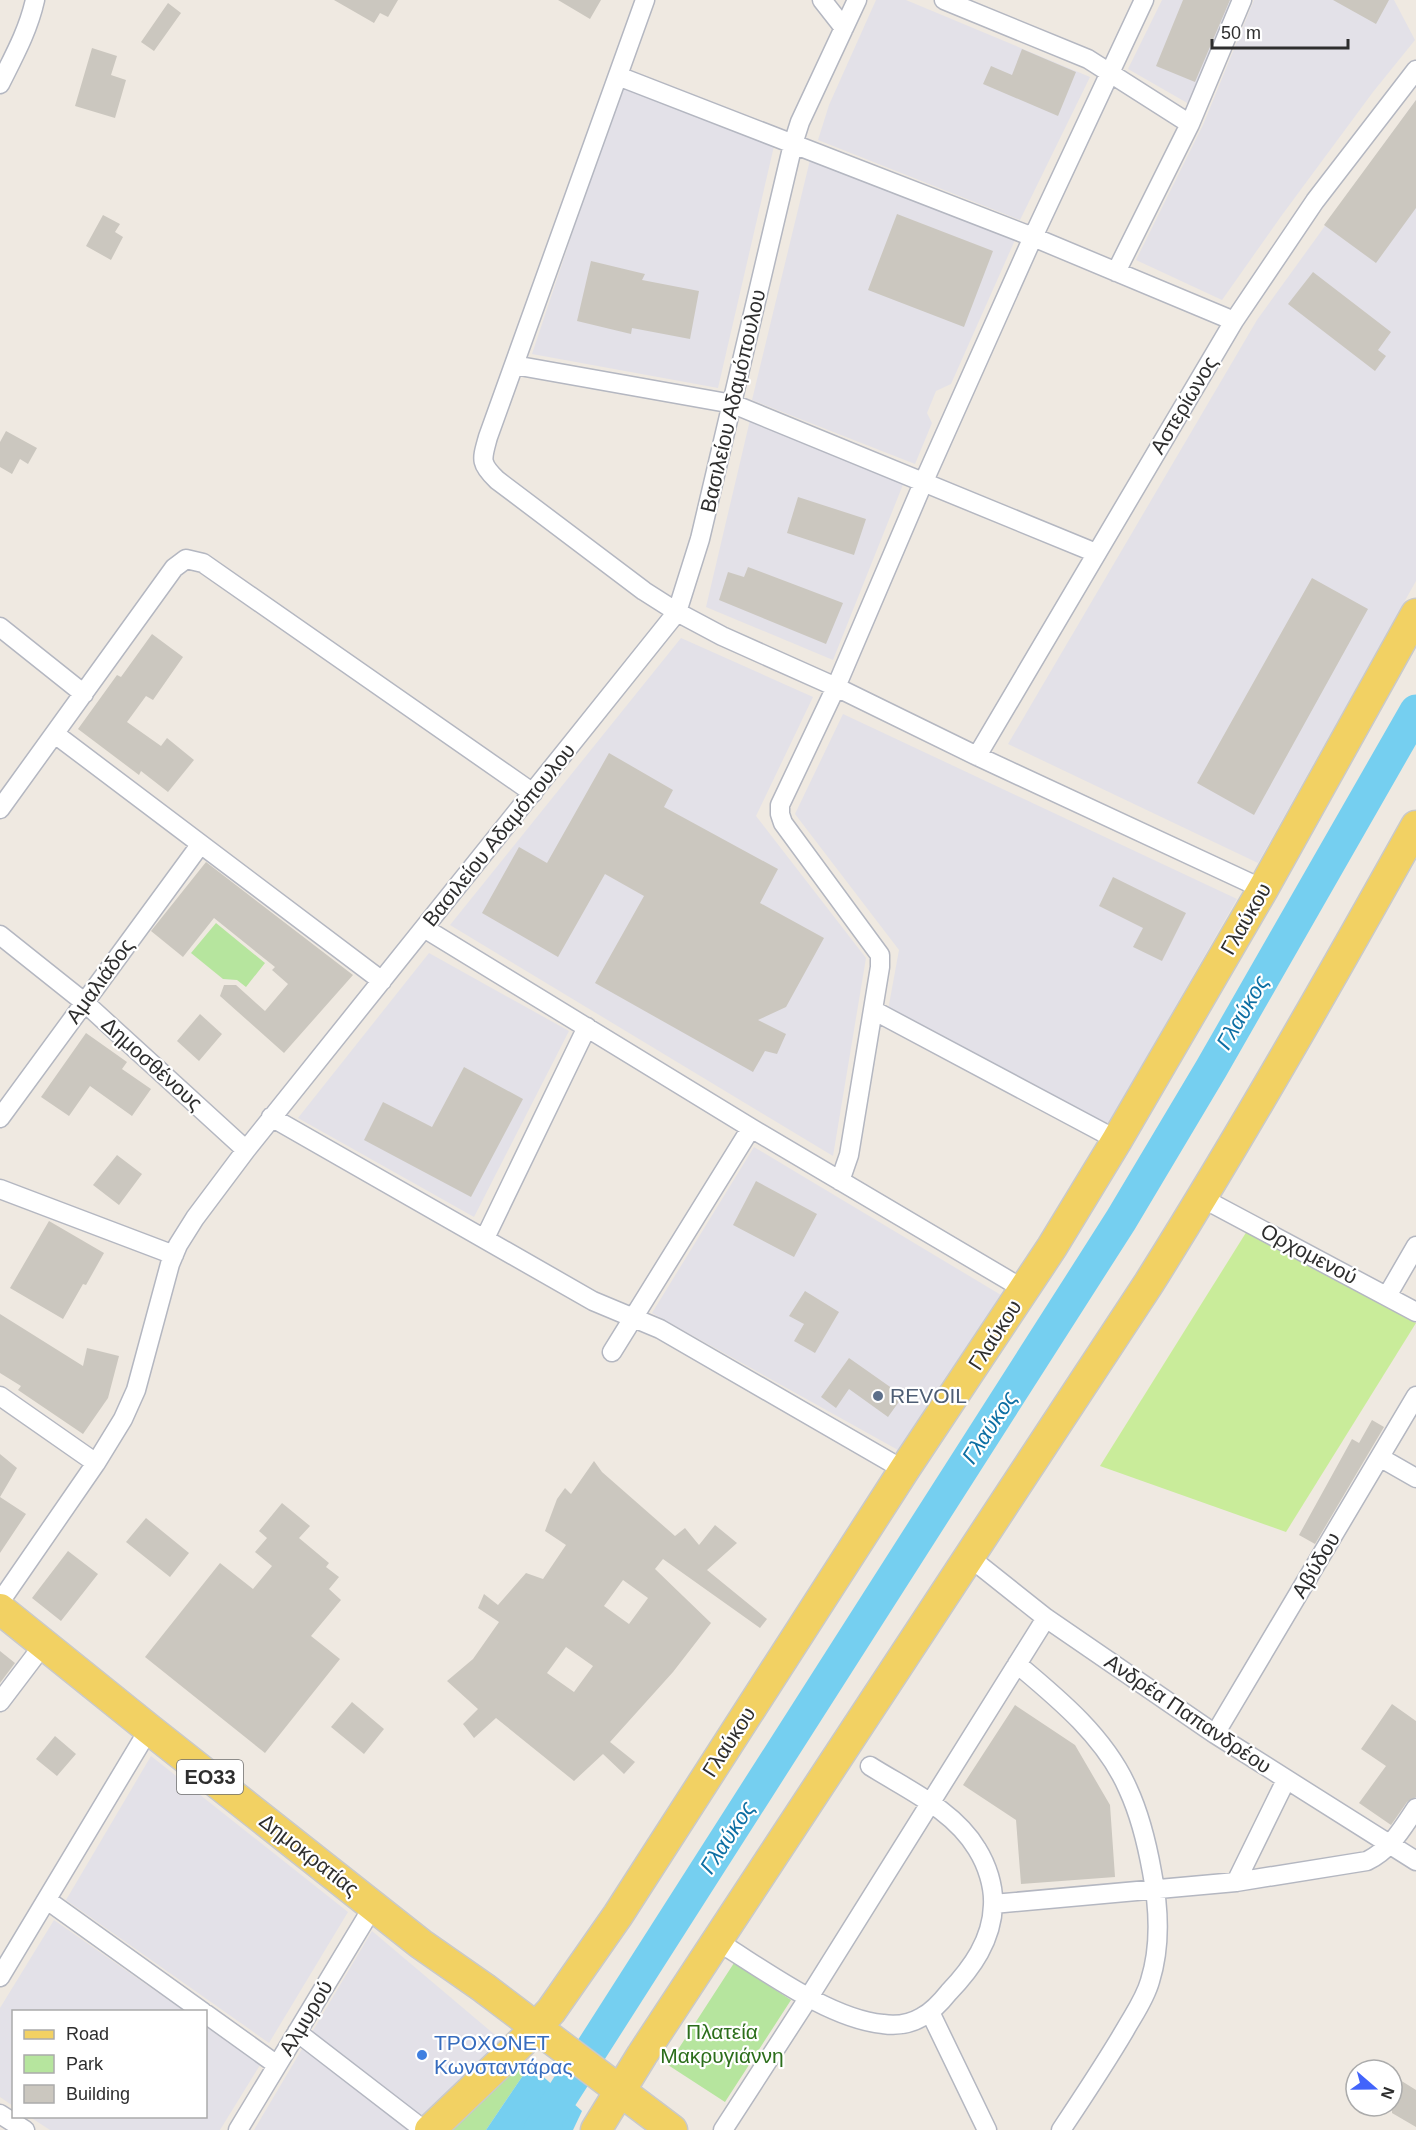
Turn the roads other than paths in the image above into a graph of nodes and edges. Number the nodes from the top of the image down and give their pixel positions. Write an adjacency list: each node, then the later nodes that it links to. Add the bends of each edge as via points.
1 (35, 0): 12 (street, via 22,40)
2 (645, 0): 11 (street)
3 (822, 0): 8 (street)
4 (857, 0): 8 (street, Βασιλείου Αδαμόπουλου)
5 (944, 0): 10 (street, via 1082,56)
6 (1144, 0): 10 (street)
7 (1242, 0): 13 (street)
8 (844, 28): 14 (street, Βασιλείου Αδαμόπουλου)
9 (1416, 70): 17 (street, Αστερίωνος, via 1315,201)
10 (1109, 73): 13 (street); 15 (street)
11 (618, 76): 14 (street); 18 (street)
12 (0, 84)
13 (1190, 124): 16 (street)
14 (793, 144): 15 (street); 19 (street, Βασιλείου Αδαμόπουλου)
15 (1033, 237): 16 (street); 20 (street)
16 (1116, 272): 17 (street)
17 (1234, 321): 21 (street, Αστερίωνος)
18 (514, 365): 19 (street); 22 (street, via 488,437 484,467 644,591)
19 (734, 404): 20 (street); 22 (street, Βασιλείου Αδαμόπουλου)
20 (924, 481): 21 (street); 25 (street)
21 (1096, 553): 28 (street, Αστερίωνος)
22 (677, 612): 25 (street); 29 (street, Βασιλείου Αδαμόπουλου)
23 (1416, 614): 33 (main road, Γλαύκου)
24 (0, 627): 26 (street)
25 (836, 687): 28 (street); 38 (street, via 782,801 780,814 879,952)
26 (84, 694): 27 (street); 29 (street, via 174,568 186,559 194,559)
27 (55, 734): 30 (street); 32 (street)
28 (977, 756): 33 (street)
29 (533, 793): 34 (street, Βασιλείου Αδαμόπουλου)
30 (0, 809)
31 (1416, 826): 47 (main road)
32 (200, 845): 36 (street); 37 (street, Αμαλιάδος)
33 (1263, 889): 43 (main road, Γλαύκου)
34 (424, 928): 36 (street, Βασιλείου Αδαμόπουλου); 39 (street)
35 (0, 935): 37 (street, Δημοσθένους)
36 (382, 981): 40 (street, Βασιλείου Αδαμόπουλου)
37 (84, 1002): 41 (street, Αμαλιάδος); 44 (street, Δημοσθένους)
38 (873, 1010): 43 (street); 45 (street, via 849,1155)
39 (587, 1027): 42 (street); 48 (street)
40 (271, 1117): 44 (street, Βασιλείου Αδαμόπουλου); 48 (street)
41 (0, 1118)
42 (751, 1128): 45 (street); 54 (street)
43 (1118, 1140): 51 (main road, Γλαύκου)
44 (246, 1150): 50 (street, Βασιλείου Αδαμόπουλου, via 195,1218)
45 (840, 1181): 51 (street)
46 (0, 1189): 50 (street)
47 (1202, 1198): 52 (street, Ορχομενού); 62 (main road)
48 (485, 1238): 54 (street, via 593,1301)
49 (1416, 1246): 52 (street)
50 (174, 1255): 59 (street, Βασιλείου Αδαμόπουλου, via 133,1400)
51 (1025, 1290): 60 (main road, Γλαύκου)
52 (1387, 1296): 53 (street, Ορχομενού)
53 (1416, 1312)
54 (634, 1317): 55 (street); 60 (street)
55 (612, 1352)
56 (0, 1396): 59 (street)
57 (1416, 1396): 58 (street, Αβύδου)
58 (1380, 1458): 61 (street); 70 (street, Αβύδου)
59 (96, 1463): 63 (street, Βασιλείου Αδαμόπουλου)
60 (904, 1470): 89 (main road, Γλαύκου, via 563,1995)
61 (1416, 1478)
62 (968, 1556): 65 (street, Ανδρέα Παπανδρέου); 82 (main road)
63 (0, 1602)
64 (0, 1609): 66 (main road, Δημοκρατίας / ΕΟ33)
65 (1046, 1618): 67 (street); 70 (street, Ανδρέα Παπανδρέου)
66 (44, 1644): 68 (street); 69 (main road, Δημοκρατίας / ΕΟ33)
67 (1017, 1664): 73 (street); 78 (street, via 1077,1718 1117,1768 1138,1814)
68 (0, 1702)
69 (148, 1729): 79 (street); 80 (main road, Δημοκρατίας / ΕΟ33)
70 (1215, 1734): 72 (street, Ανδρέα Παπανδρέου)
71 (870, 1766): 73 (street)
72 (1286, 1780): 75 (street, Ανδρέα Παπανδρέου); 77 (street)
73 (929, 1803): 81 (street, via 961,1827 977,1849 989,1876); 84 (street)
74 (1416, 1808): 75 (street)
75 (1390, 1845): 76 (street, Ανδρέα Παπανδρέου); 77 (street, via 1367,1861)
76 (1416, 1861)
77 (1236, 1882): 78 (street)
78 (1155, 1890): 81 (street); 101 (street, via 1157,1944 1149,1983 1139,2007)
79 (46, 1900): 83 (street); 85 (street)
80 (374, 1905): 88 (street, Αλμυρού); 89 (main road, Δημοκρατίας / ΕΟ33, via 484,1988)
81 (993, 1905): 86 (street, via 987,1938 977,1957)
82 (717, 1941): 84 (street); 91 (main road)
83 (0, 1977)
84 (809, 1997): 86 (street, via 855,2018 885,2025 910,2022); 99 (street)
85 (200, 2010)
86 (930, 2012): 100 (street)
87 (207, 2015): 90 (street)
88 (297, 2032): 90 (street, Αλμυρού); 95 (street)
89 (538, 2040): 91 (main road, ΕΟ33); 96 (main road, Γλαύκου)
90 (277, 2065): 94 (street, Αλμυρού)
91 (606, 2101): 97 (main road, ΕΟ33); 98 (main road, ΕΟ33)
92 (0, 2114): 93 (street)
93 (25, 2130)
94 (238, 2130)
95 (424, 2130)
96 (430, 2130)
97 (644, 2130)
98 (672, 2130)
99 (723, 2130)
100 (987, 2130)
101 (1061, 2130)

